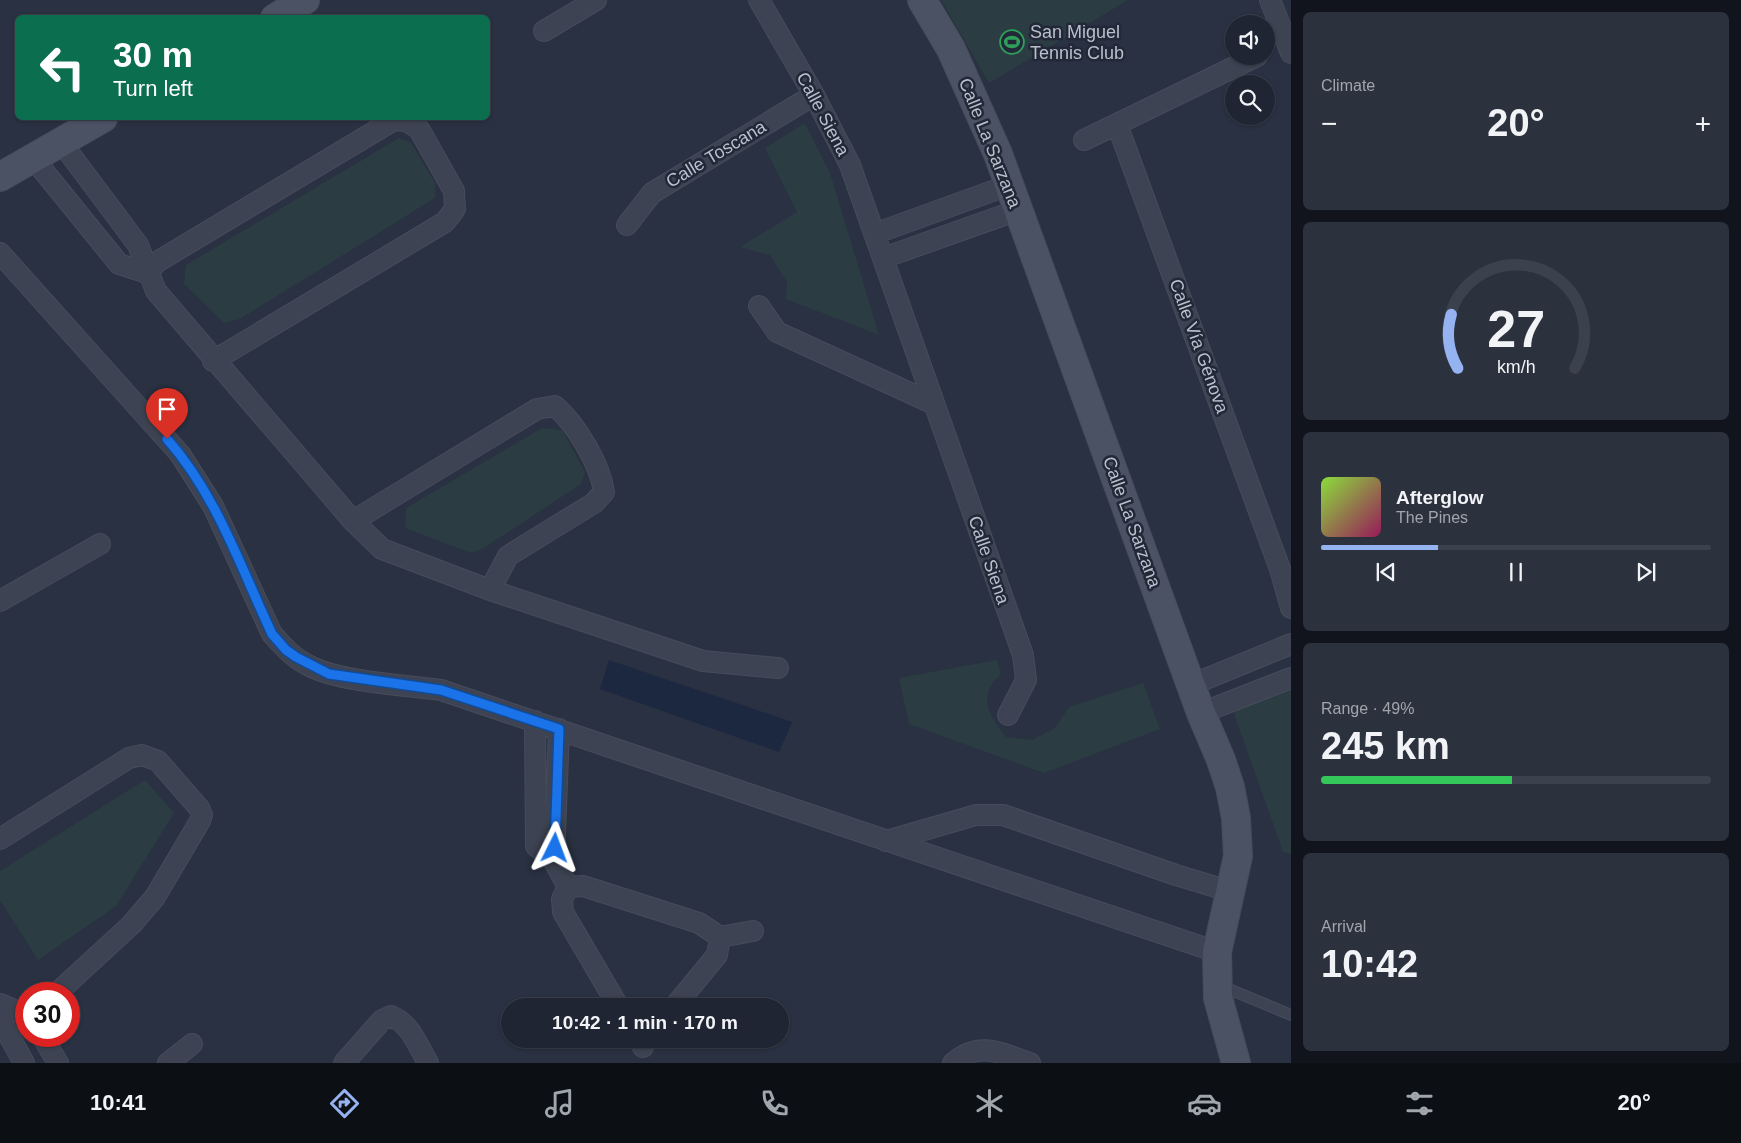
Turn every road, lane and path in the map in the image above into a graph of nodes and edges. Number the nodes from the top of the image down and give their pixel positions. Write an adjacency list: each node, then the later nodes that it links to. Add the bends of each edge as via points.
1 (305, 0): 6 (street)
2 (596, 0): 7 (street)
3 (759, 0): 11 (street, Calle Siena)
4 (922, 0): 18 (street, Calle La Sarzana, via 951,49)
5 (1270, 0): 8 (street)
6 (280, 15)
7 (544, 31)
8 (1289, 48): 9 (street)
9 (1275, 50)
10 (1238, 65): 13 (street)
11 (814, 95): 20 (street, Calle Toscana, via 652,193); 21 (street, Calle Siena, via 850,164)
12 (100, 120): 15 (street)
13 (1117, 124): 14 (street); 30 (street, Calle Vía Génova)
14 (1084, 140)
15 (61, 142): 16 (street); 24 (street, via 138,245)
16 (33, 158): 17 (street); 24 (street, via 119,264)
17 (0, 177)
18 (1009, 185): 19 (street, Calle La Sarzana); 21 (street)
19 (1018, 210): 23 (street); 37 (street, Calle La Sarzana)
20 (627, 225)
21 (874, 234): 23 (street, Calle Siena)
22 (0, 253): 40 (street, via 180,454 213,506 272,634 286,650 329,674 441,690)
23 (883, 258): 27 (street, Calle Siena)
24 (147, 273): 26 (street, via 156,291); 26 (street, via 157,262 394,120 406,121 418,129 454,191 455,209 445,222)
25 (759, 306): 27 (street, via 777,332)
26 (213, 361): 28 (street)
27 (934, 404): 39 (street, Calle Siena, via 1023,655 1026,680)
28 (353, 521): 31 (street, via 382,549); 31 (street, via 537,408 555,406 568,418 602,476 604,492 594,503 508,556)
29 (100, 544): 32 (street)
30 (1286, 566): 33 (street, Calle Vía Génova)
31 (490, 590): 35 (street, via 704,661)
32 (0, 601)
33 (1291, 608)
34 (1291, 644): 37 (street)
35 (778, 668)
36 (1291, 678): 38 (street)
37 (1191, 685): 38 (street, Calle La Sarzana)
38 (1201, 713): 46 (street, Calle La Sarzana, via 1224,769 1236,818 1238,856)
39 (1008, 715)
40 (535, 721): 41 (street); 44 (street, via 536,846)
41 (559, 729): 43 (street); 44 (street)
42 (0, 839): 50 (street, via 129,758 142,755 158,761 199,808 200,821 155,897 132,924)
43 (886, 841): 46 (street, via 976,814 1002,815); 49 (street)
44 (554, 861): 45 (street)
45 (568, 887): 48 (street, via 583,886 699,922); 52 (street, via 562,900 563,912)
46 (1229, 891): 49 (street, Calle La Sarzana)
47 (753, 931): 48 (street)
48 (720, 937): 53 (street, via 717,956)
49 (1217, 952): 51 (street, Calle La Sarzana)
50 (69, 982)
51 (1218, 984): 56 (lane); 68 (street, Calle La Sarzana, via 1223,1022)
52 (613, 998)
53 (682, 998)
54 (0, 1004): 55 (street)
55 (15, 1012)
56 (1291, 1015)
57 (15, 1020): 58 (street)
58 (2, 1024): 61 (street)
59 (192, 1044): 63 (street)
60 (49, 1047): 62 (street)
61 (24, 1063)
62 (58, 1063)
63 (168, 1063)
64 (344, 1063): 65 (street, via 382,1020 391,1016 400,1019 408,1029)
65 (428, 1063)
66 (953, 1063): 67 (street, via 976,1049 991,1050)
67 (1030, 1063)
68 (1236, 1063)

